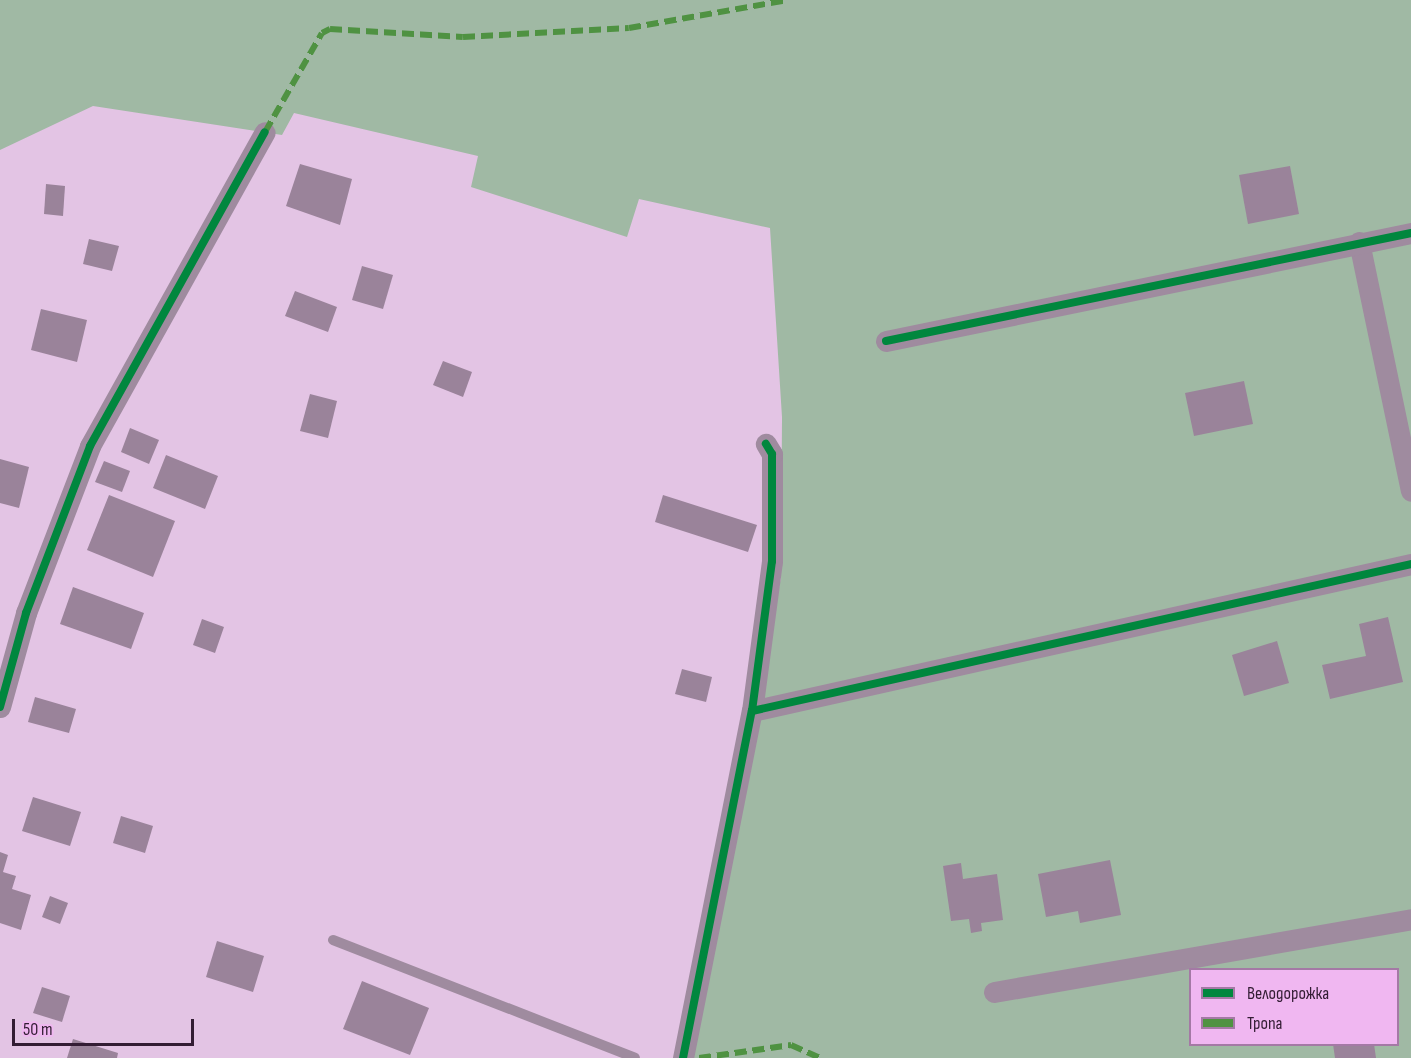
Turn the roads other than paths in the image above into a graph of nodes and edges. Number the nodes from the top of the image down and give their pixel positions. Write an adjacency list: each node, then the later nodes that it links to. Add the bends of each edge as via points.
1 (265, 132): 8 (street, via 90,446 26,613)
2 (1411, 233): 3 (street)
3 (1359, 242): 4 (street); 6 (street)
4 (886, 341)
5 (766, 444): 9 (street, via 772,454 772,561)
6 (1411, 491)
7 (1411, 564): 9 (street)
8 (0, 707)
9 (752, 711): 14 (street)
10 (1411, 919): 12 (street)
11 (333, 940): 13 (lane)
12 (994, 992)
13 (635, 1058)
14 (683, 1058)

